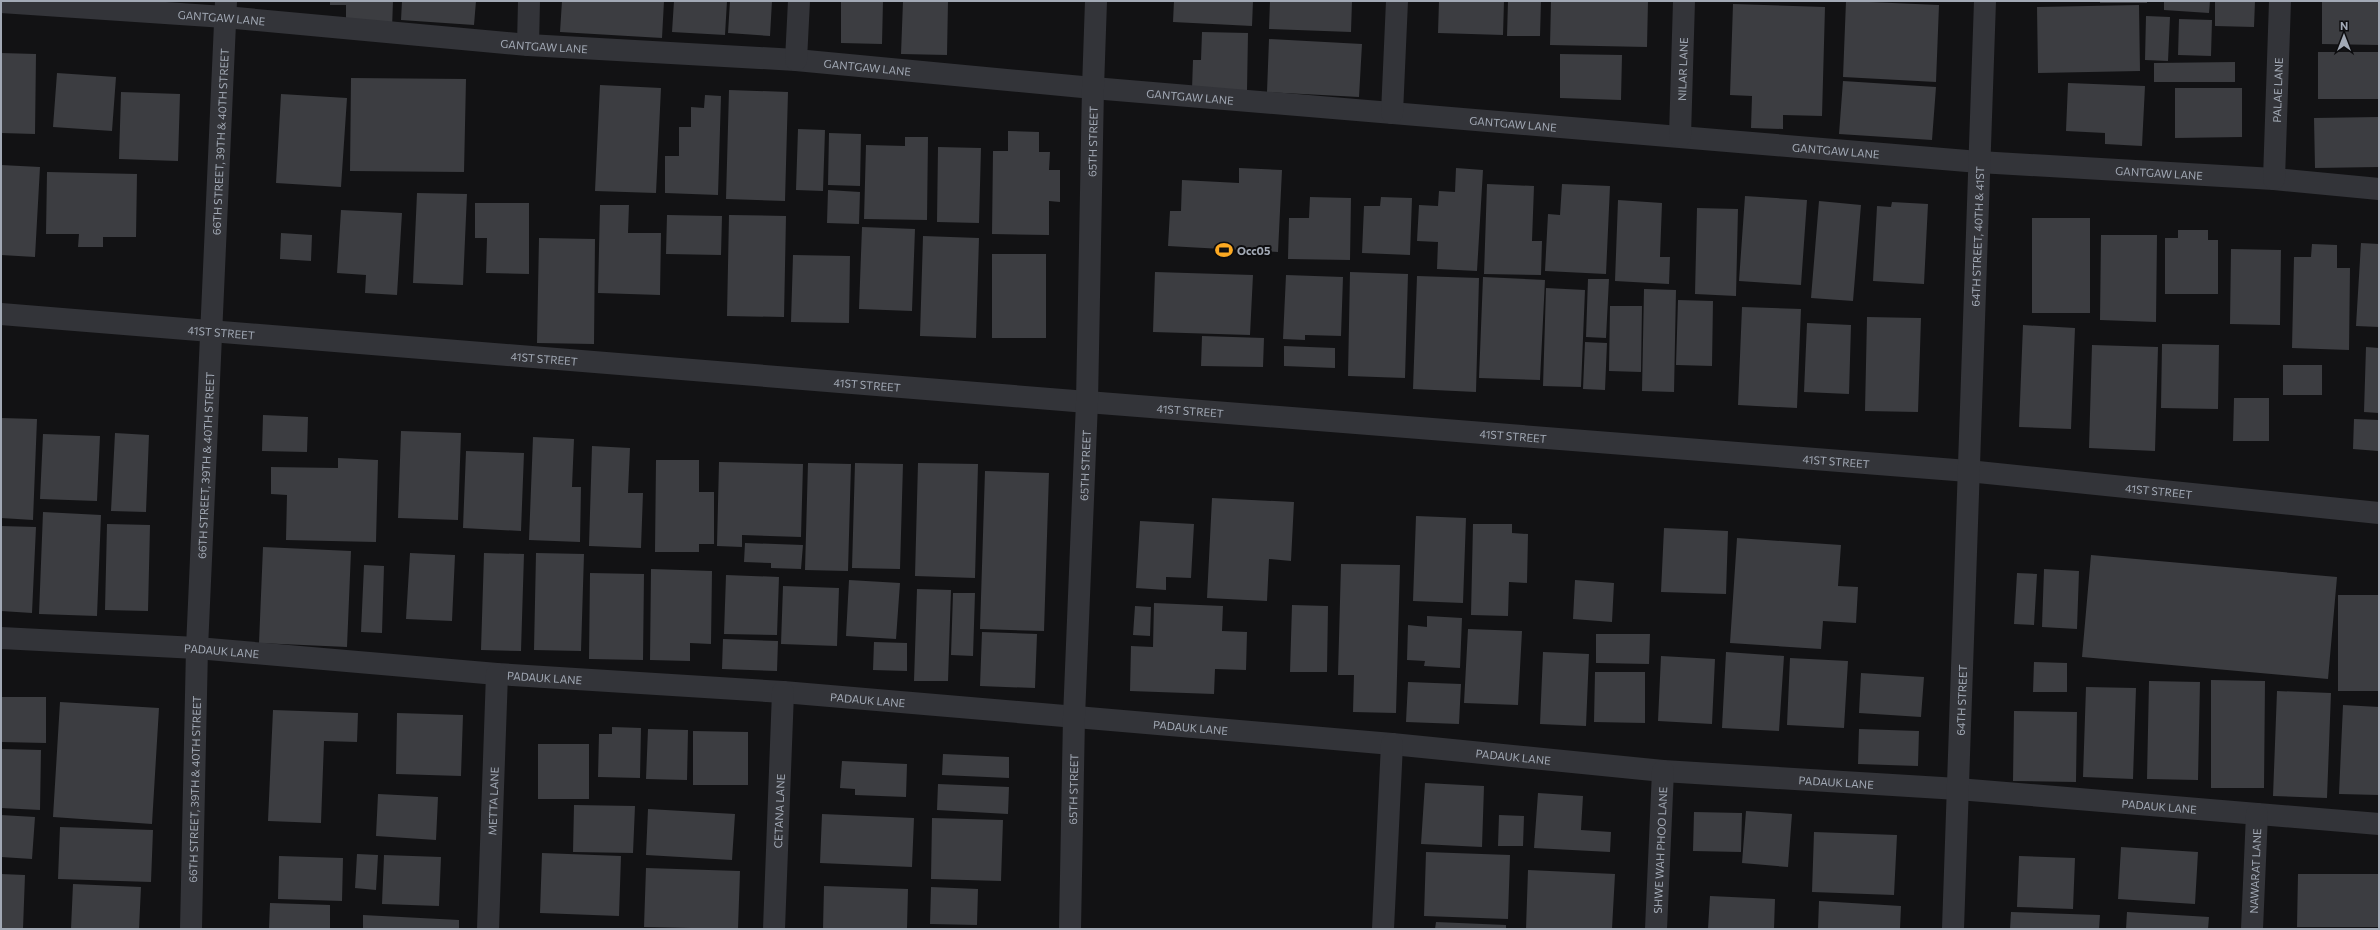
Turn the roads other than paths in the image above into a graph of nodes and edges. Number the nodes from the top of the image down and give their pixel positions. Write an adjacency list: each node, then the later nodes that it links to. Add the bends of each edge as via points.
1 (529, 1): 10 (street)
2 (799, 1): 11 (street)
3 (1096, 1): 12 (street, 65TH STREET)
4 (1397, 1): 13 (street)
5 (1684, 1): 14 (street, NILAR LANE)
6 (1985, 1): 15 (street, 64TH STREET, 40TH & 41ST)
7 (2280, 1): 16 (street, PALAE LANE)
8 (1, 2): 9 (street, GANTGAW LANE)
9 (225, 9): 10 (street, GANTGAW LANE); 19 (street, 66TH STREET, 39TH & 40TH STREET)
10 (528, 45): 11 (street, GANTGAW LANE)
11 (796, 60): 12 (street, GANTGAW LANE)
12 (1092, 88): 13 (street, GANTGAW LANE); 20 (street, 65TH STREET)
13 (1392, 113): 14 (street, GANTGAW LANE)
14 (1680, 136): 15 (street, GANTGAW LANE)
15 (1979, 162): 16 (street, GANTGAW LANE); 21 (street, 64TH STREET, 40TH & 41ST)
16 (2274, 179): 17 (street, GANTGAW LANE)
17 (2379, 189)
18 (1, 314): 19 (street, 41ST STREET)
19 (210, 331): 20 (street, 41ST STREET); 24 (street, 66TH STREET, 39TH & 40TH STREET)
20 (1087, 402): 21 (street, 41ST STREET); 27 (street, 65TH STREET)
21 (1968, 471): 22 (street, 41ST STREET); 30 (street, 64TH STREET)
22 (2379, 513)
23 (1, 638): 24 (street, PADAUK LANE)
24 (197, 648): 25 (street, PADAUK LANE); 33 (street, 66TH STREET, 39TH & 40TH STREET)
25 (497, 674): 26 (street, PADAUK LANE); 34 (street, METTA LANE)
26 (783, 692): 27 (street, PADAUK LANE); 35 (street, CETANA LANE)
27 (1074, 717): 28 (street, PADAUK LANE); 36 (street, 65TH STREET)
28 (1392, 744): 29 (street, PADAUK LANE); 37 (street)
29 (1663, 771): 30 (street, PADAUK LANE); 38 (street, SHWE WAH PHOO LANE)
30 (1958, 789): 31 (street, PADAUK LANE); 39 (street, 64TH STREET)
31 (2257, 814): 32 (street, PADAUK LANE); 40 (street, NAWARAT LANE)
32 (2379, 824)
33 (190, 929)
34 (488, 929)
35 (774, 929)
36 (1070, 929)
37 (1383, 929)
38 (1656, 929)
39 (1953, 929)
40 (2252, 929)

